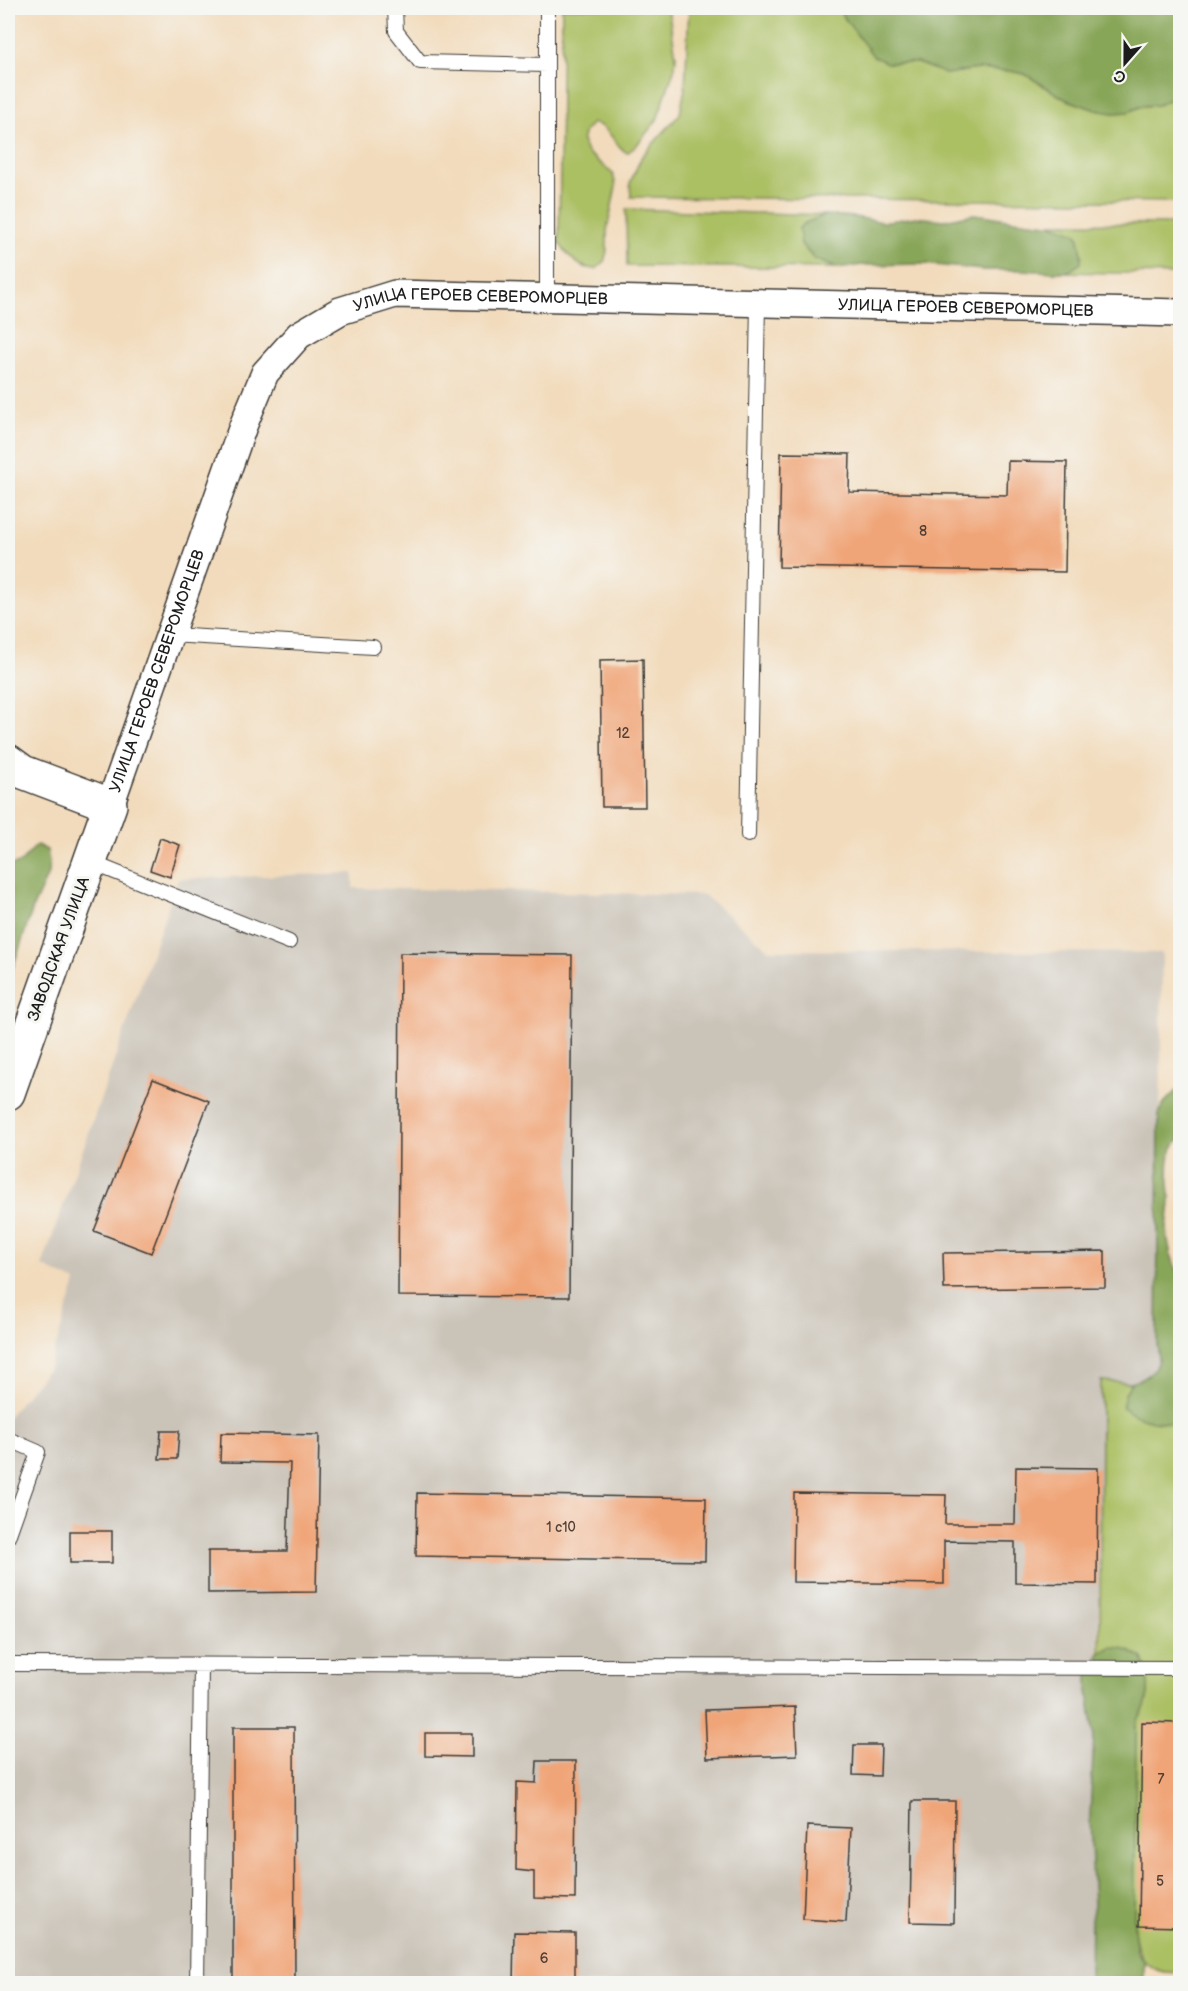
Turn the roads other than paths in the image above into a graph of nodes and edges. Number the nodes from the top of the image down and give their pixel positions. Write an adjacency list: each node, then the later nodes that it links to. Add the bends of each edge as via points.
1 (395, 8): 3 (lane, via 396,31 420,62)
2 (547, 8): 3 (lane)
3 (547, 64): 4 (lane)
4 (547, 298): 5 (street, УЛИЦА ГЕРОЕВ СЕВЕРОМОРЦЕВ); 7 (street, УЛИЦА ГЕРОЕВ СЕВЕРОМОРЦЕВ, via 395,294 340,311 299,335 265,373)
5 (758, 303): 6 (street, УЛИЦА ГЕРОЕВ СЕВЕРОМОРЦЕВ); 11 (lane)
6 (1180, 313)
7 (170, 634): 8 (lane); 10 (street, УЛИЦА ГЕРОЕВ СЕВЕРОМОРЦЕВ)
8 (373, 647)
9 (8, 761): 10 (street, via 23,772)
10 (110, 805): 12 (street, ЗАВОДСКАЯ УЛИЦА)
11 (748, 835)
12 (90, 862): 13 (lane); 14 (street, ЗАВОДСКАЯ УЛИЦА)
13 (289, 942)
14 (8, 1093)
15 (8, 1439): 16 (lane, via 38,1452)
16 (8, 1538)
17 (8, 1664): 18 (lane)
18 (201, 1666): 19 (lane); 20 (lane)
19 (1180, 1668)
20 (197, 1983)

